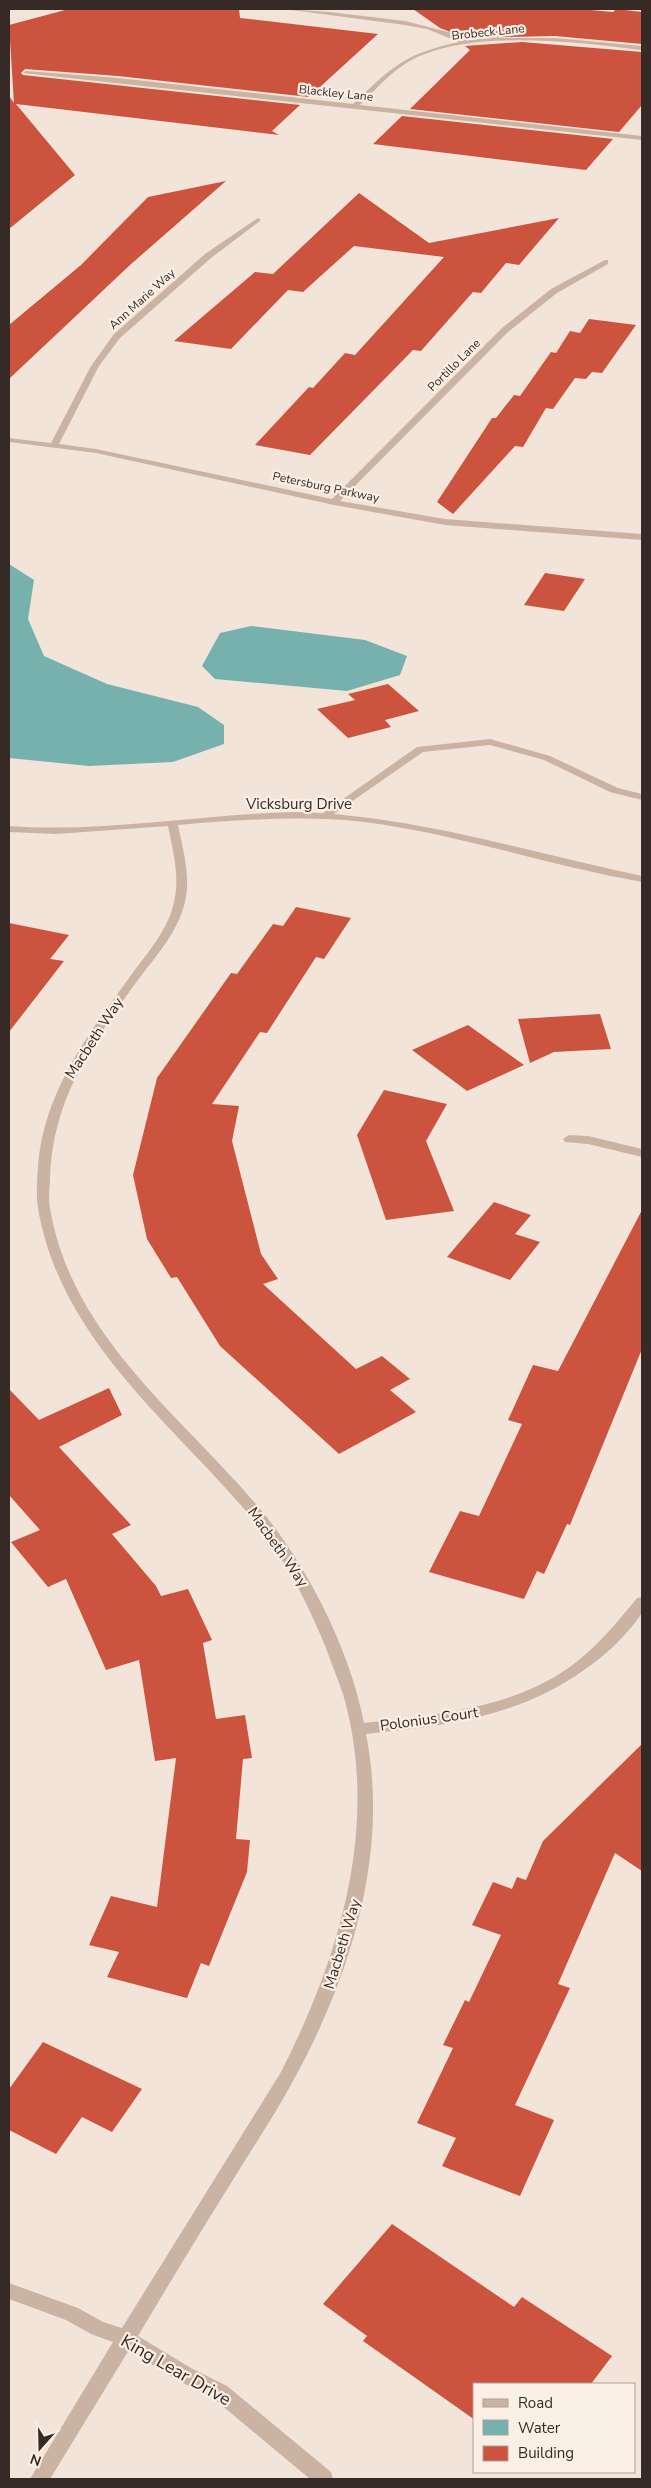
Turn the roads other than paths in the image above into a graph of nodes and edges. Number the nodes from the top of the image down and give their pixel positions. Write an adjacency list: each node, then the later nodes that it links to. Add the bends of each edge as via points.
1 (287, 9): 2 (street, via 418,26)
2 (468, 44): 3 (street, Brobeck Lane, via 533,39); 5 (street, Brobeck Lane, via 434,50 409,60)
3 (642, 48)
4 (26, 73): 5 (street, Blackley Lane)
5 (355, 106): 6 (street, Blackley Lane)
6 (642, 138)
7 (258, 220): 10 (street, Ann Marie Way, via 208,256 118,336 95,366)
8 (605, 262): 11 (street, Portillo Lane, via 554,292 505,330)
9 (9, 440): 10 (street, Petersburg Parkway)
10 (54, 445): 11 (street, Petersburg Parkway)
11 (334, 502): 12 (street, Petersburg Parkway, via 445,522)
12 (642, 537)
13 (642, 797): 14 (street, via 614,790 547,758 490,742 420,749)
14 (324, 816): 15 (street, Vicksburg Drive); 17 (street, Vicksburg Drive, via 425,828)
15 (173, 823): 16 (street, Vicksburg Drive, via 54,831); 21 (street, Macbeth Way, via 182,874 176,912 160,943 77,1060 60,1094 52,1116 43,1163 44,1212 53,1249 68,1287 98,1336 127,1374 243,1498 288,1555 329,1638 351,1699)
16 (9, 829)
17 (642, 879)
18 (569, 1139): 19 (street, via 588,1140)
19 (642, 1153)
20 (642, 1602): 21 (street, Polonius Court, via 606,1646 578,1669 528,1696 464,1716)
21 (357, 1728): 23 (street, Macbeth Way, via 364,1767 361,1871 341,1958 304,2046 287,2077)
22 (9, 2291): 23 (street, King Lear Drive)
23 (125, 2338): 24 (street, Macbeth Way); 25 (street, King Lear Drive, via 220,2392)
24 (39, 2479)
25 (324, 2479)

